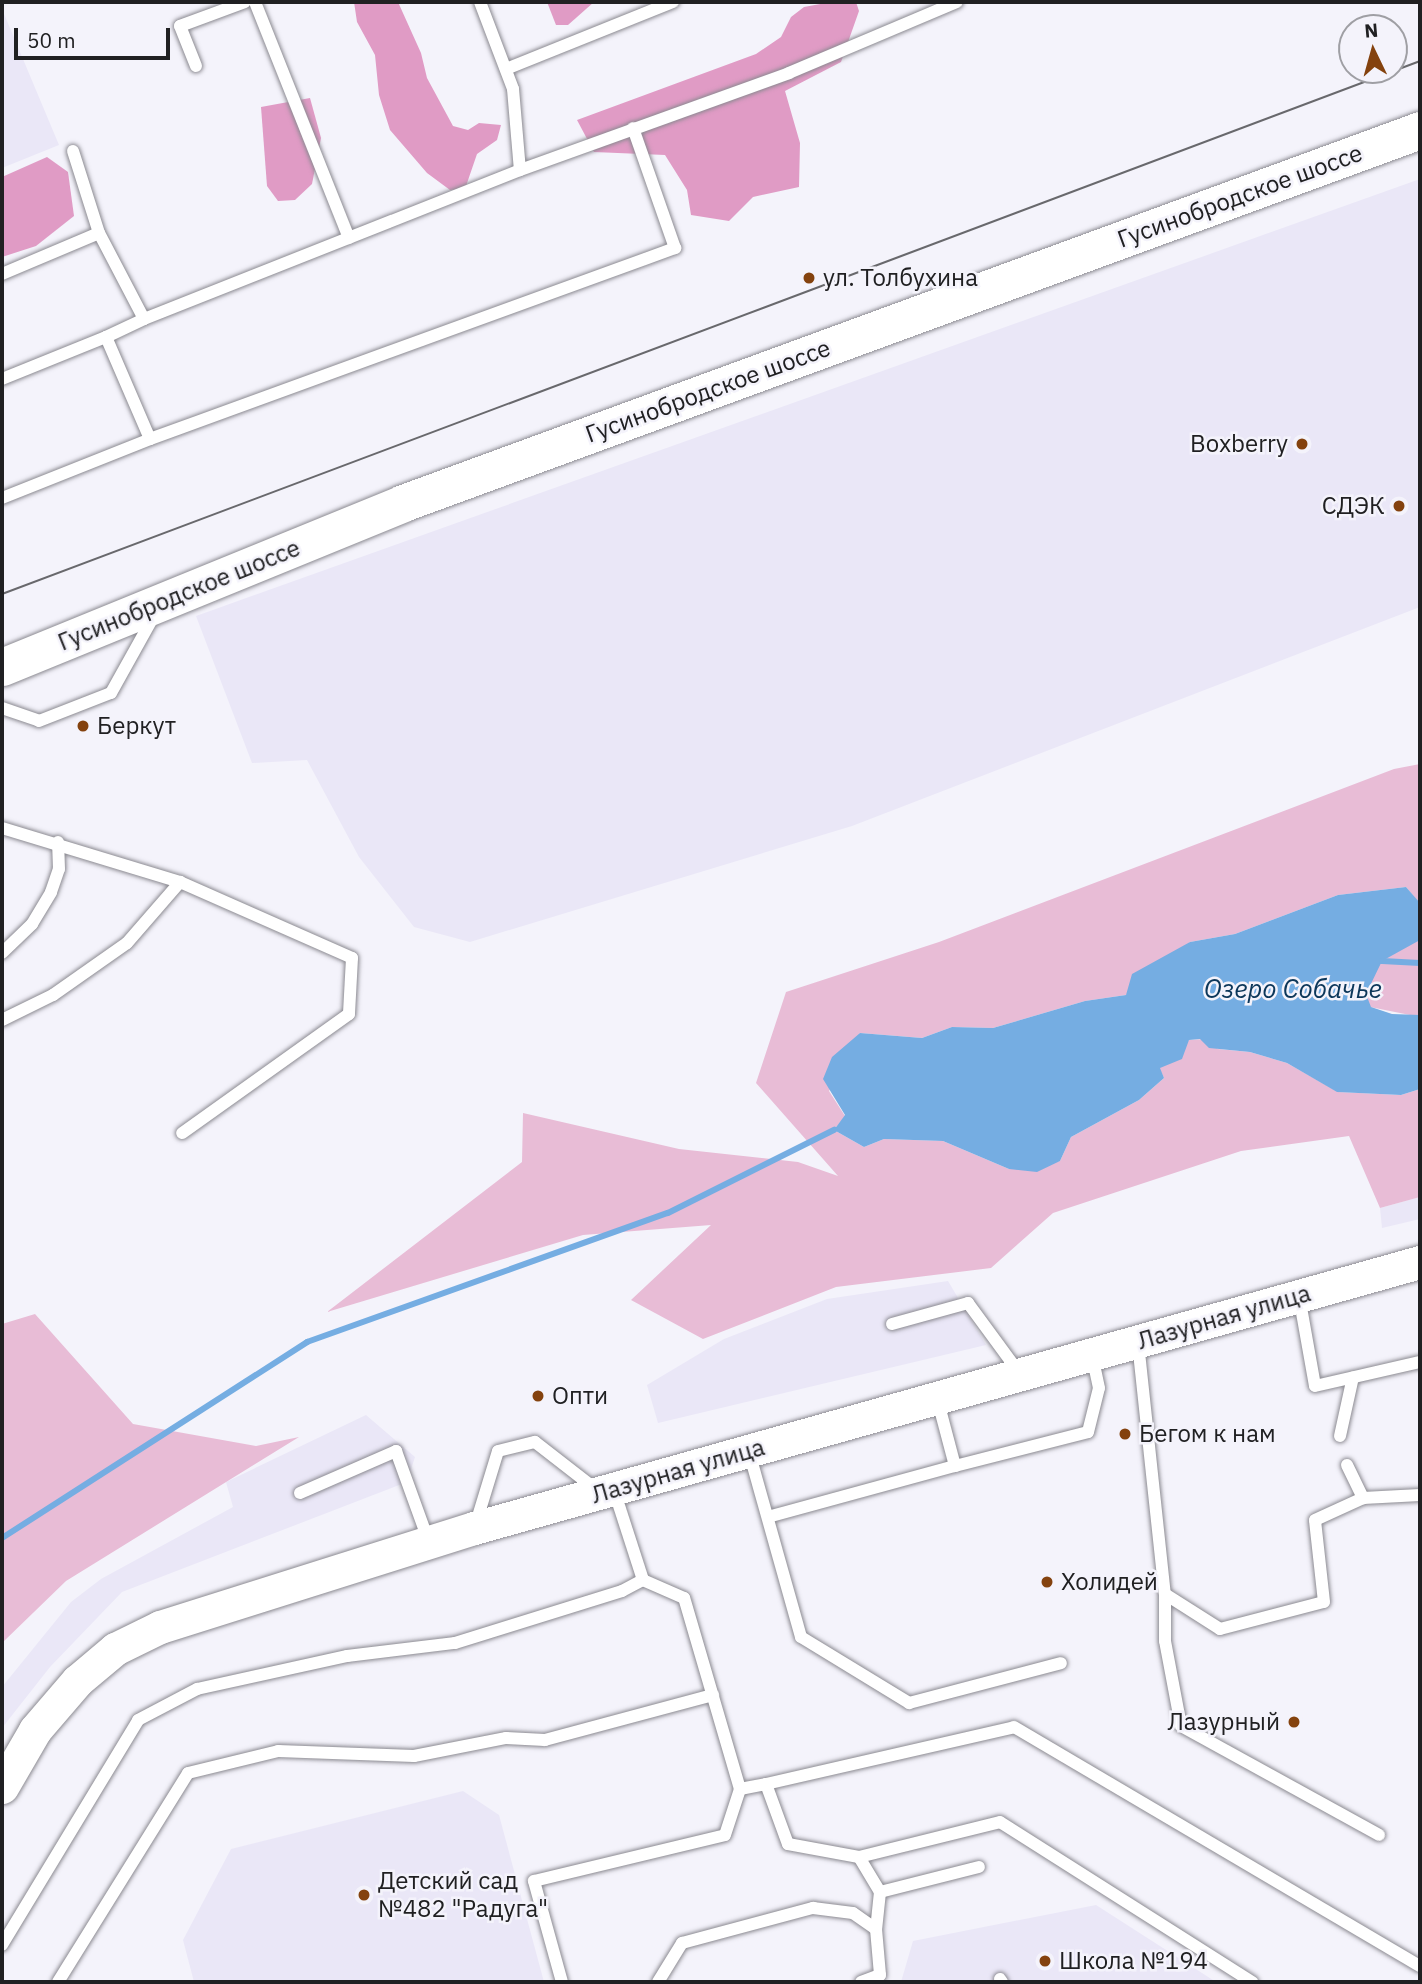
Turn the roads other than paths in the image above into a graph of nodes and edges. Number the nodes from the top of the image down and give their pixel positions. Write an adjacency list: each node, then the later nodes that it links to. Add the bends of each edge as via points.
1 (245, 2): 6 (lane, via 180,26)
2 (256, 2): 13 (lane)
3 (480, 2): 7 (lane)
4 (673, 2): 7 (lane)
5 (957, 2): 8 (lane, via 789,73)
6 (196, 66)
7 (506, 69): 11 (lane, via 513,89)
8 (633, 128): 11 (lane); 18 (lane, via 675,248)
9 (1420, 130): 20 (main road, Гусинобродское шоссе, via 403,503)
10 (73, 152): 12 (lane)
11 (520, 170): 13 (lane)
12 (99, 233): 14 (lane); 15 (lane)
13 (349, 238): 15 (lane)
14 (2, 274)
15 (144, 319): 16 (lane)
16 (106, 337): 17 (lane); 18 (lane)
17 (2, 379)
18 (150, 439): 19 (lane)
19 (2, 498)
20 (162, 602): 21 (main road, Гусинобродское шоссе); 22 (lane, via 111,693 39,721)
21 (2, 667)
22 (2, 708)
23 (5, 833): 24 (lane)
24 (58, 842): 25 (lane); 26 (lane, via 59,869 51,891 32,924)
25 (180, 882): 27 (lane, via 127,943 53,995); 28 (lane, via 352,958 349,1014)
26 (2, 953)
27 (2, 1020)
28 (182, 1133)
29 (1420, 1262): 30 (street, Лазурная улица)
30 (1299, 1296): 32 (street, Лазурная улица); 36 (lane, via 1315,1386)
31 (892, 1324): 35 (lane, via 968,1303)
32 (1138, 1341): 33 (street, Лазурная улица); 50 (lane)
33 (1091, 1354): 35 (street, Лазурная улица); 41 (lane, via 1099,1388 1088,1432)
34 (1420, 1362): 36 (lane)
35 (1021, 1374): 37 (street, Лазурная улица)
36 (1353, 1377): 38 (lane)
37 (937, 1398): 39 (street, Лазурная улица); 41 (lane)
38 (1340, 1436)
39 (748, 1451): 42 (street, Лазурная улица); 46 (lane)
40 (1347, 1465): 45 (lane)
41 (955, 1466): 46 (lane)
42 (607, 1491): 47 (street, Лазурная улица); 47 (lane, via 535,1442 498,1451); 49 (lane)
43 (300, 1493): 48 (lane, via 396,1451)
44 (1420, 1495): 45 (lane)
45 (1363, 1498): 50 (lane, via 1315,1520 1324,1602 1220,1629)
46 (768, 1517): 51 (lane, via 801,1637 909,1703)
47 (474, 1528): 48 (street, Лазурная улица)
48 (429, 1542): 54 (street, Лазурная улица, via 160,1627 115,1649 77,1681 35,1730)
49 (643, 1580): 52 (lane, via 684,1598); 61 (lane, via 589,1604 455,1643 346,1656 197,1689 138,1720)
50 (1166, 1594): 56 (lane, via 1165,1641 1181,1726)
51 (1061, 1663)
52 (712, 1695): 55 (lane); 63 (lane, via 545,1740 506,1738 414,1756 278,1751 188,1773)
53 (766, 1784): 55 (lane); 57 (lane, via 788,1844); 62 (lane, via 1014,1727)
54 (2, 1787)
55 (740, 1789): 64 (lane, via 725,1835 534,1881)
56 (1379, 1835)
57 (859, 1857): 59 (lane); 67 (lane, via 1000,1822)
58 (979, 1867): 59 (lane)
59 (880, 1892): 60 (lane)
60 (876, 1929): 65 (lane, via 853,1913 814,1908 682,1943); 66 (lane, via 880,1975)
61 (2, 1945)
62 (1420, 1966)
63 (58, 1982)
64 (562, 1982)
65 (658, 1982)
66 (861, 1982)
67 (1252, 1982)

